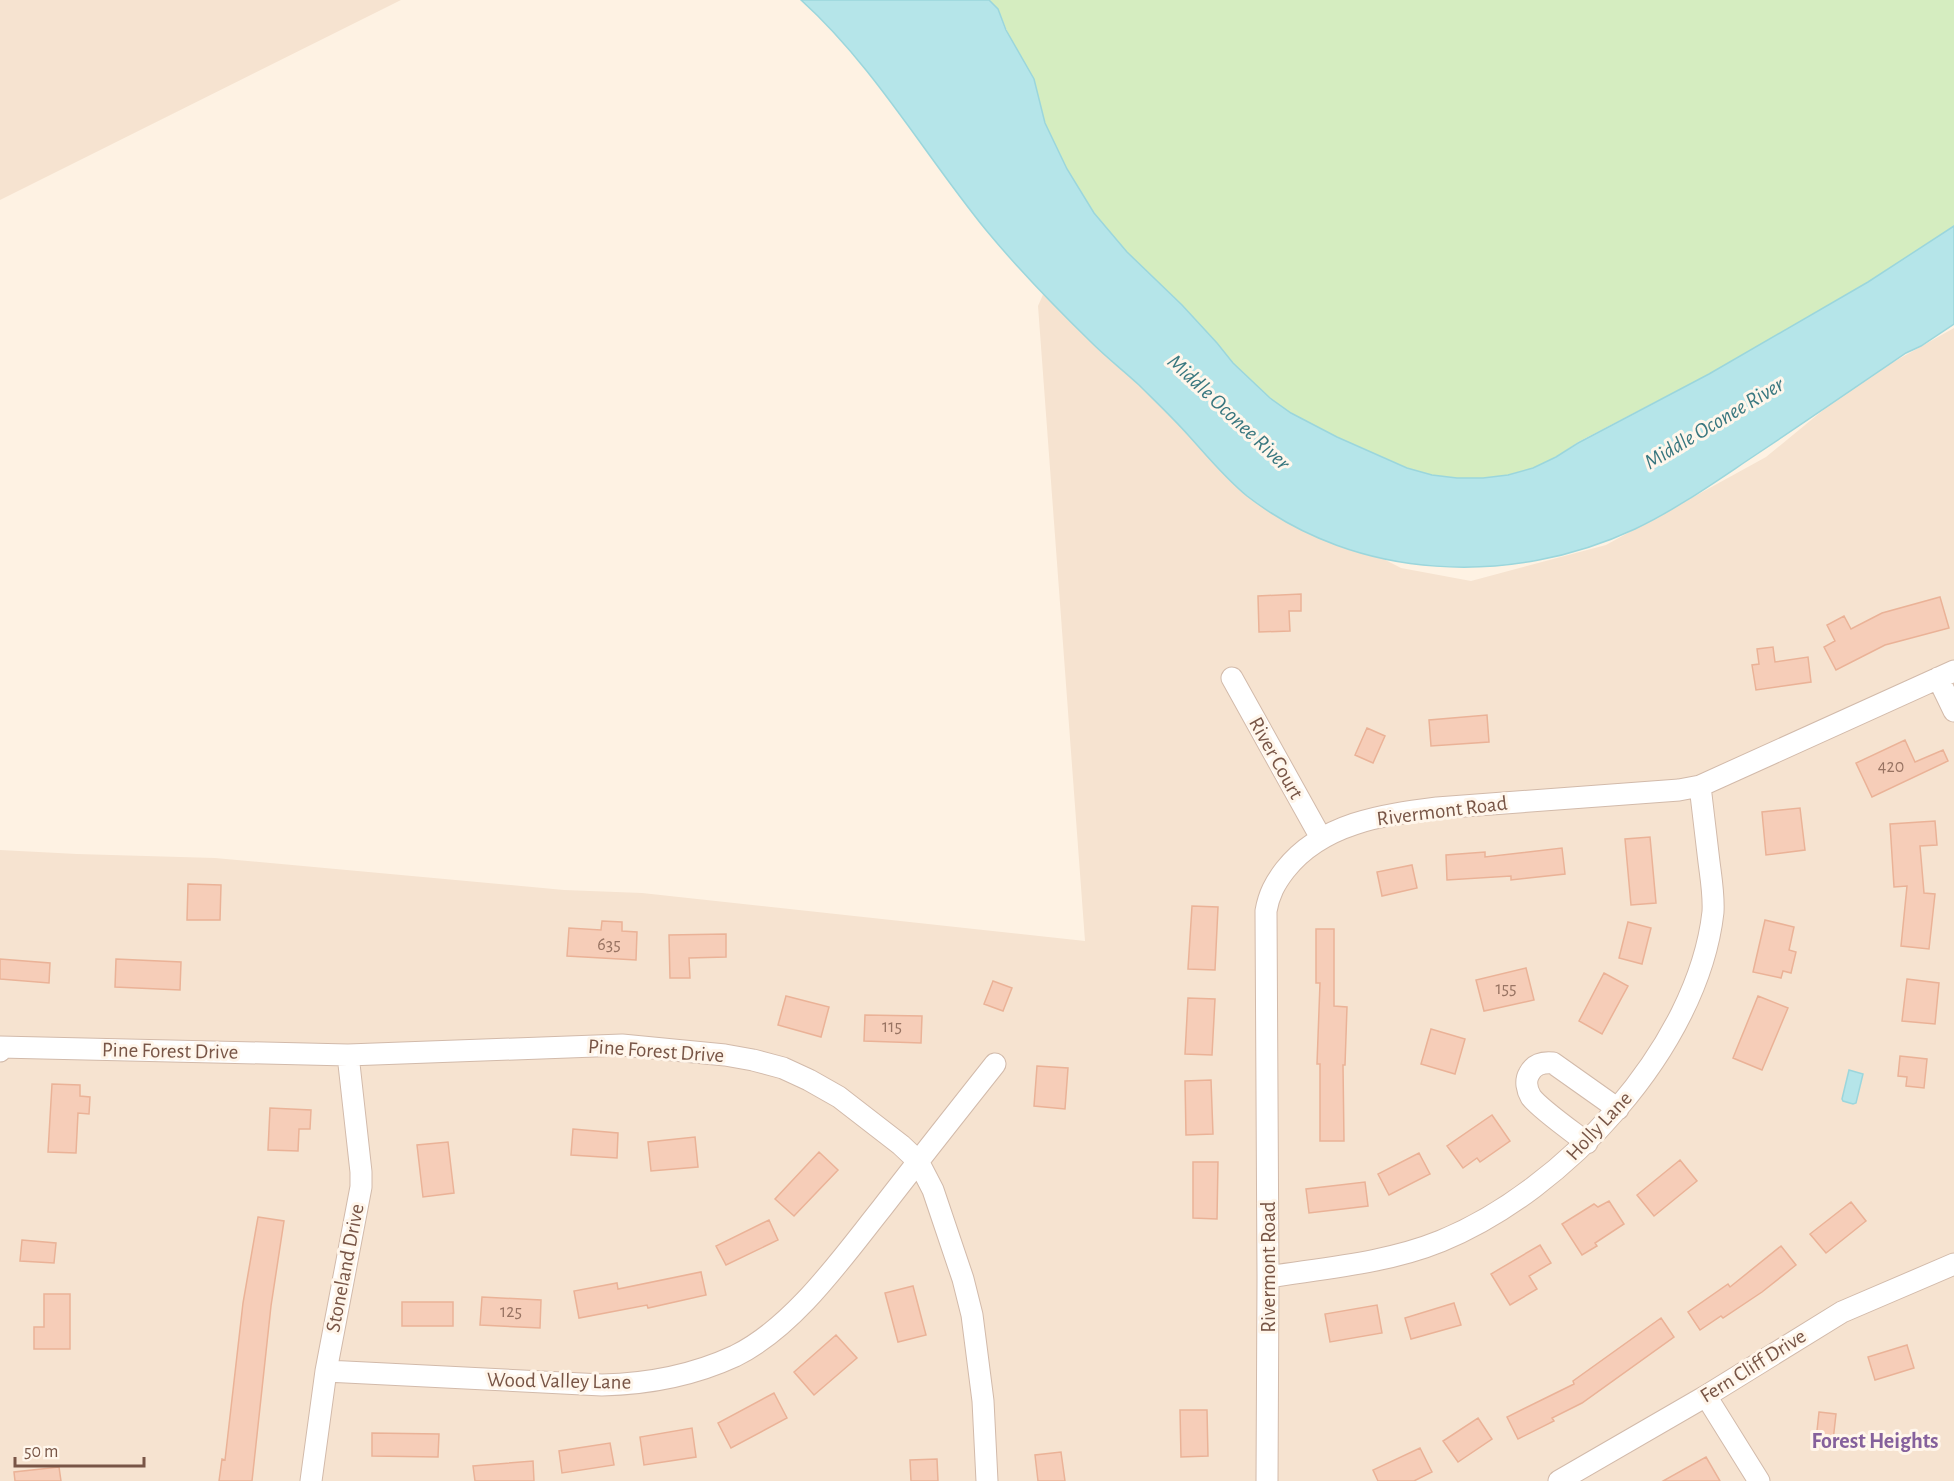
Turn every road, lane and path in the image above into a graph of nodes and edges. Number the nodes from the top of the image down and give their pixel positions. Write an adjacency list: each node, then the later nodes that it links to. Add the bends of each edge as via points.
1 (1946, 674): 3 (street); 4 (street, Rivermont Road)
2 (1232, 678): 5 (street, River Court)
3 (1954, 711)
4 (1700, 786): 5 (street, Rivermont Road, via 1399,813 1369,819); 10 (street, Holly Lane, via 1713,891 1704,952 1677,1020)
5 (1321, 838): 14 (street, Rivermont Road, via 1307,847 1279,878 1268,897 1266,911)
6 (0, 1047): 7 (street, Pine Forest Drive); 8 (street, Pine Forest Drive)
7 (0, 1052)
8 (348, 1055): 12 (street, Pine Forest Drive, via 622,1045 725,1054 783,1068 840,1097); 15 (street, Stoneland Drive, via 361,1187)
9 (995, 1064): 12 (street, Wood Valley Lane)
10 (1618, 1109): 11 (street, Holly Lane); 11 (street, via 1553,1064 1544,1062 1531,1071 1527,1086 1533,1099)
11 (1587, 1143): 14 (street, Holly Lane, via 1497,1212 1441,1241 1384,1258)
12 (918, 1161): 15 (street, Wood Valley Lane, via 822,1284 796,1310 755,1344 713,1364 658,1380 602,1385); 18 (street, Pine Forest Drive, via 941,1210 972,1315 983,1401)
13 (1954, 1264): 16 (street, Fern Cliff Drive, via 1842,1312)
14 (1268, 1277): 19 (street, Rivermont Road)
15 (326, 1371): 17 (street, Stoneland Drive)
16 (1706, 1396): 20 (street, Fern Cliff Drive); 21 (street)
17 (311, 1481)
18 (987, 1481)
19 (1266, 1481)
20 (1559, 1481)
21 (1759, 1481)

